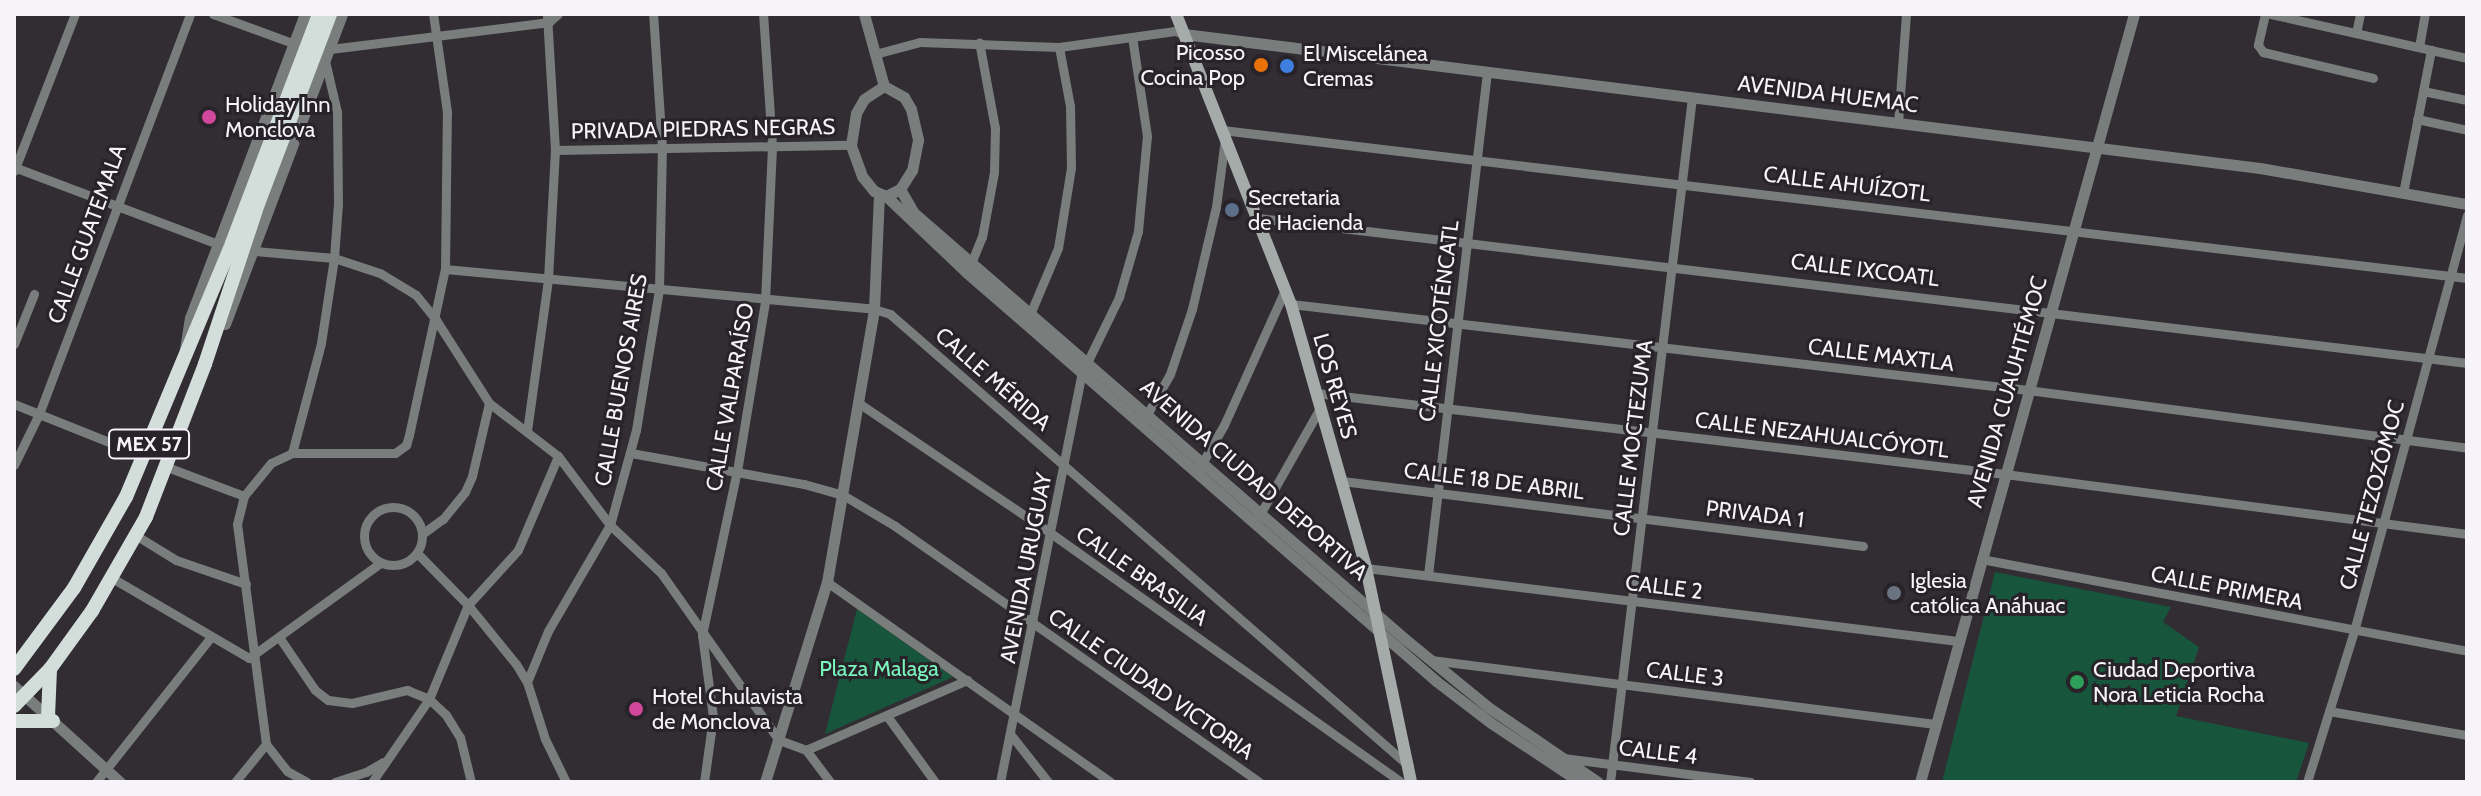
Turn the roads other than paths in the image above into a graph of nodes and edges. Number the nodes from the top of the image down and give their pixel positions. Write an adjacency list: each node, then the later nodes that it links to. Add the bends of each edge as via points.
1 (75, 14): 50 (street)
2 (190, 14): 57 (street, CALLE GUATEMALA)
3 (213, 14): 26 (street)
4 (319, 14): 55 (highway, MEX 57)
5 (342, 14): 19 (street)
6 (433, 14): 23 (street)
7 (558, 14): 20 (street)
8 (653, 14): 46 (street, CALLE BUENOS AIRES)
9 (763, 14): 44 (street, CALLE VALPARAÍSO)
10 (864, 14): 31 (street)
11 (1176, 14): 22 (main road, LOS REYES)
12 (1906, 14): 41 (street)
13 (2134, 14): 47 (street, AVENIDA CUAUHTÉMOC)
14 (2265, 14): 35 (street, via 2258,45 2263,52)
15 (2271, 14): 21 (street)
16 (2360, 14): 21 (street)
17 (2425, 14): 28 (street)
18 (306, 16): 26 (street)
19 (332, 18): 29 (street); 55 (highway, MEX 57, bridge)
20 (548, 18): 23 (street); 48 (street)
21 (2356, 33): 28 (street)
22 (1184, 34): 24 (street); 34 (street, AVENIDA HUEMAC); 43 (main road, LOS REYES)
23 (439, 35): 29 (street); 67 (street, via 447,112)
24 (1132, 37): 27 (street); 88 (street, AVENIDA URUGUAY, via 1147,136 1146,179 1129,270)
25 (979, 42): 27 (street); 31 (street, via 909,43); 66 (street, via 995,128 994,172 989,208)
26 (295, 44): 62 (street)
27 (1059, 47): 79 (street, via 1070,106 1071,168 1058,248)
28 (2419, 47): 30 (street)
29 (330, 49): 33 (street)
30 (2431, 50): 32 (street); 37 (street)
31 (875, 54): 36 (street)
32 (2467, 58)
33 (325, 61): 63 (street); 64 (street, via 337,112)
34 (1487, 72): 38 (street, AVENIDA HUEMAC); 49 (street, CALLE XICOTÉNCATL)
35 (2373, 78)
36 (884, 86): 45 (street, via 864,99 856,113); 52 (street, via 904,97 915,121 916,155)
37 (2423, 91): 39 (street); 40 (street)
38 (1692, 97): 41 (street, AVENIDA HUEMAC); 51 (street, CALLE MOCTEZUMA)
39 (2467, 100)
40 (2417, 119): 42 (street); 53 (street)
41 (1898, 123): 47 (street, AVENIDA HUEMAC)
42 (2467, 130)
43 (1223, 134): 49 (street, CALLE AHUÍZOTL); 59 (main road, LOS REYES); 97 (street, via 1216,207 1192,309 1170,374)
44 (772, 145): 45 (street, PRIVADA PIEDRAS NEGRAS); 46 (street, PRIVADA PIEDRAS NEGRAS); 74 (street, CALLE VALPARAÍSO)
45 (851, 145): 54 (street, via 856,166)
46 (662, 148): 48 (street, PRIVADA PIEDRAS NEGRAS); 71 (street, CALLE BUENOS AIRES)
47 (2097, 148): 53 (street, AVENIDA HUEMAC); 60 (street, AVENIDA CUAUHTÉMOC)
48 (555, 150): 70 (street)
49 (1476, 159): 51 (street, CALLE AHUÍZOTL); 61 (street, CALLE XICOTÉNCATL)
50 (14, 169): 57 (street)
51 (1682, 183): 60 (street, CALLE AHUÍZOTL); 65 (street, CALLE MOCTEZUMA)
52 (900, 189): 54 (street); 66 (street, AVENIDA CIUDAD DEPORTIVA, via 914,213)
53 (2403, 193): 56 (street, AVENIDA HUEMAC)
54 (882, 196): 66 (street, AVENIDA CIUDAD DEPORTIVA); 76 (street)
55 (254, 202): 84 (highway, MEX 57); 87 (highway, MEX 57)
56 (2467, 204)
57 (116, 206): 62 (street); 96 (street, CALLE GUATEMALA)
58 (2467, 215): 68 (street, CALLE TEZOZÓMOC)
59 (1258, 218): 61 (street, CALLE IXCOATL); 72 (main road, LOS REYES)
60 (2073, 229): 68 (street, CALLE AHUÍZOTL); 77 (street, AVENIDA CUAUHTÉMOC)
61 (1467, 242): 65 (street, CALLE IXCOATL); 81 (street, CALLE XICOTÉNCATL)
62 (220, 245): 84 (street, via 190,318)
63 (255, 251): 64 (street); 87 (street)
64 (334, 258): 80 (street, via 402,284); 102 (street, via 321,343)
65 (1672, 265): 77 (street, CALLE IXCOATL); 83 (street, CALLE MOCTEZUMA)
66 (969, 268): 79 (street, AVENIDA CIUDAD DEPORTIVA)
67 (445, 269): 70 (street, CALLE MÉRIDA); 80 (street)
68 (2451, 275): 69 (street, CALLE AHUÍZOTL); 85 (street, CALLE TEZOZÓMOC)
69 (2467, 278)
70 (548, 279): 71 (street, CALLE MÉRIDA); 98 (street)
71 (659, 289): 74 (street, CALLE MÉRIDA); 103 (street, CALLE BUENOS AIRES)
72 (1285, 290): 75 (main road, LOS REYES); 109 (street)
73 (34, 294): 78 (street)
74 (765, 301): 76 (street, CALLE MÉRIDA); 110 (street, CALLE VALPARAÍSO)
75 (1291, 304): 81 (street, CALLE MAXTLA); 90 (main road, LOS REYES)
76 (874, 309): 93 (street); 107 (street, CALLE MÉRIDA, via 898,320)
77 (2050, 312): 85 (street, CALLE IXCOATL); 89 (street, AVENIDA CUAUHTÉMOC)
78 (19, 317): 82 (street)
79 (1028, 319): 88 (street, AVENIDA CIUDAD DEPORTIVA)
80 (436, 320): 91 (street); 102 (street, via 402,450)
81 (1457, 324): 83 (street, CALLE MAXTLA); 94 (street, CALLE XICOTÉNCATL)
82 (14, 344)
83 (1662, 348): 89 (street, CALLE MAXTLA); 99 (street, CALLE MOCTEZUMA)
84 (185, 349): 104 (highway, MEX 57)
85 (2429, 356): 86 (street, CALLE IXCOATL); 100 (street, CALLE TEZOZÓMOC)
86 (2467, 363)
87 (205, 364): 108 (highway, MEX 57)
88 (1084, 367): 97 (street, AVENIDA CIUDAD DEPORTIVA); 107 (street, AVENIDA URUGUAY)
89 (2028, 390): 100 (street, CALLE MAXTLA); 111 (street, AVENIDA CUAUHTÉMOC)
90 (1316, 393): 94 (street, CALLE NEZAHUALCÓYOTL); 95 (main road, LOS REYES)
91 (489, 403): 98 (street); 120 (street, via 465,492)
92 (14, 404): 96 (street)
93 (860, 404): 114 (street); 121 (street, CALLE BRASILIA)
94 (1447, 407): 99 (street, CALLE NEZAHUALCÓYOTL); 113 (street, CALLE XICOTÉNCATL)
95 (1320, 408): 112 (main road, LOS REYES); 116 (street)
96 (39, 414): 104 (street); 106 (street, CALLE GUATEMALA)
97 (1144, 419): 109 (street, AVENIDA CIUDAD DEPORTIVA)
98 (527, 431): 105 (street)
99 (1652, 433): 111 (street, CALLE NEZAHUALCÓYOTL); 117 (street, CALLE MOCTEZUMA)
100 (2407, 437): 101 (street, CALLE MAXTLA); 118 (street, CALLE TEZOZÓMOC)
101 (2467, 448)
102 (292, 453): 115 (street, via 271,463)
103 (631, 453): 110 (street, CALLE CIUDAD VICTORIA); 119 (street, CALLE BUENOS AIRES)
104 (144, 456): 143 (highway, MEX 57, via 98,550)
105 (558, 456): 119 (street); 134 (street, via 518,550)
106 (14, 465)
107 (1064, 466): 121 (street, AVENIDA URUGUAY); 169 (street, CALLE MÉRIDA)
108 (167, 467): 115 (street); 123 (highway, MEX 57)
109 (1200, 467): 116 (street, AVENIDA CIUDAD DEPORTIVA)
110 (737, 471): 114 (street, CALLE CIUDAD VICTORIA); 139 (street, CALLE VALPARAÍSO)
111 (2005, 474): 118 (street, CALLE NEZAHUALCÓYOTL); 126 (street, AVENIDA CUAUHTÉMOC)
112 (1342, 481): 113 (street, CALLE 18 DE ABRIL); 128 (main road, LOS REYES)
113 (1437, 492): 117 (street, CALLE 18 DE ABRIL); 129 (street, CALLE XICOTÉNCATL)
114 (843, 495): 131 (street); 136 (street, CALLE CIUDAD VICTORIA)
115 (244, 496): 132 (street, via 237,524)
116 (1258, 518): 135 (street, AVENIDA CIUDAD DEPORTIVA); 137 (street, AVENIDA CIUDAD DEPORTIVA)
117 (1642, 518): 124 (street, PRIVADA 1); 133 (street, CALLE MOCTEZUMA)
118 (2384, 521): 122 (street, CALLE NEZAHUALCÓYOTL); 138 (street, CALLE TEZOZÓMOC)
119 (610, 525): 139 (street, via 661,573); 151 (street, CALLE BUENOS AIRES, via 548,631)
120 (422, 534): 125 (street); 127 (street, via 408,510 380,509 367,522 363,541)
121 (1052, 534): 136 (street, AVENIDA URUGUAY); 187 (street, CALLE BRASILIA)
122 (2467, 534)
123 (137, 536): 130 (highway, MEX 57); 132 (street, via 176,560)
124 (1863, 546)
125 (417, 553): 127 (street, via 400,565); 134 (street)
126 (1981, 559): 138 (street, CALLE PRIMERA); 142 (street, AVENIDA CUAUHTÉMOC)
127 (380, 563): 141 (street)
128 (1366, 568): 129 (street, CALLE 2); 135 (main road, LOS REYES)
129 (1428, 575): 133 (street, CALLE 2)
130 (112, 578): 140 (street); 149 (highway, MEX 57)
131 (827, 582): 150 (street); 163 (street)
132 (246, 584): 146 (street)
133 (1632, 601): 142 (street, CALLE 2); 152 (street, CALLE MOCTEZUMA)
134 (468, 605): 151 (street); 154 (street)
135 (1374, 611): 137 (main road, LOS REYES); 147 (street, AVENIDA CIUDAD DEPORTIVA)
136 (1034, 625): 156 (street, AVENIDA URUGUAY); 186 (street, CALLE CIUDAD VICTORIA)
137 (1378, 631): 169 (main road, LOS REYES); 189 (street, AVENIDA CIUDAD DEPORTIVA, via 1491,723)
138 (2354, 631): 144 (street, CALLE PRIMERA); 155 (street, CALLE TEZOZÓMOC)
139 (702, 635): 163 (street); 179 (street, CALLE VALPARAÍSO, via 713,717)
140 (211, 637): 146 (street, via 241,656); 170 (street)
141 (279, 637): 146 (street); 154 (street, via 315,690 328,700 352,703 407,690)
142 (1958, 641): 160 (street, AVENIDA CUAUHTÉMOC)
143 (32, 648): 145 (highway); 148 (highway, MEX 57)
144 (2467, 651)
145 (14, 652)
146 (256, 656): 164 (street)
147 (1430, 660): 152 (street, CALLE 3); 167 (street, AVENIDA CIUDAD DEPORTIVA)
148 (14, 669)
149 (50, 669): 153 (highway, MEX 57); 158 (highway)
150 (967, 680): 156 (street); 157 (street)
151 (527, 682): 178 (street)
152 (1622, 684): 160 (street, CALLE 3); 168 (street, CALLE MOCTEZUMA)
153 (17, 696): 158 (street)
154 (429, 699): 166 (street); 177 (street, via 460,737)
155 (2329, 711): 162 (street); 194 (street, CALLE TEZOZÓMOC)
156 (1015, 714): 161 (street, AVENIDA URUGUAY); 185 (street)
157 (887, 716): 165 (street); 182 (street)
158 (50, 719): 159 (highway); 170 (street)
159 (14, 721)
160 (1935, 724): 193 (street, AVENIDA CUAUHTÉMOC)
161 (1011, 735): 183 (street, AVENIDA URUGUAY); 184 (street)
162 (2467, 735)
163 (779, 740): 165 (street); 180 (street)
164 (266, 744): 173 (street); 174 (street, via 287,771)
165 (806, 750): 181 (street)
166 (389, 758): 175 (street); 176 (street)
167 (1561, 758): 168 (street, CALLE 4); 190 (street, AVENIDA CIUDAD DEPORTIVA)
168 (1612, 764): 191 (street, CALLE MOCTEZUMA); 192 (street, CALLE 4)
169 (1409, 766): 188 (main road, LOS REYES)
170 (107, 770): 171 (street); 172 (street)
171 (96, 782)
172 (120, 782)
173 (235, 782)
174 (307, 782)
175 (335, 782)
176 (372, 782)
177 (471, 782)
178 (566, 782)
179 (704, 782)
180 (765, 782)
181 (830, 782)
182 (935, 782)
183 (1000, 782)
184 (1048, 782)
185 (1111, 782)
186 (1259, 782)
187 (1401, 782)
188 (1411, 782)
189 (1580, 782)
190 (1598, 782)
191 (1610, 782)
192 (1750, 782)
193 (1920, 782)
194 (2307, 782)

